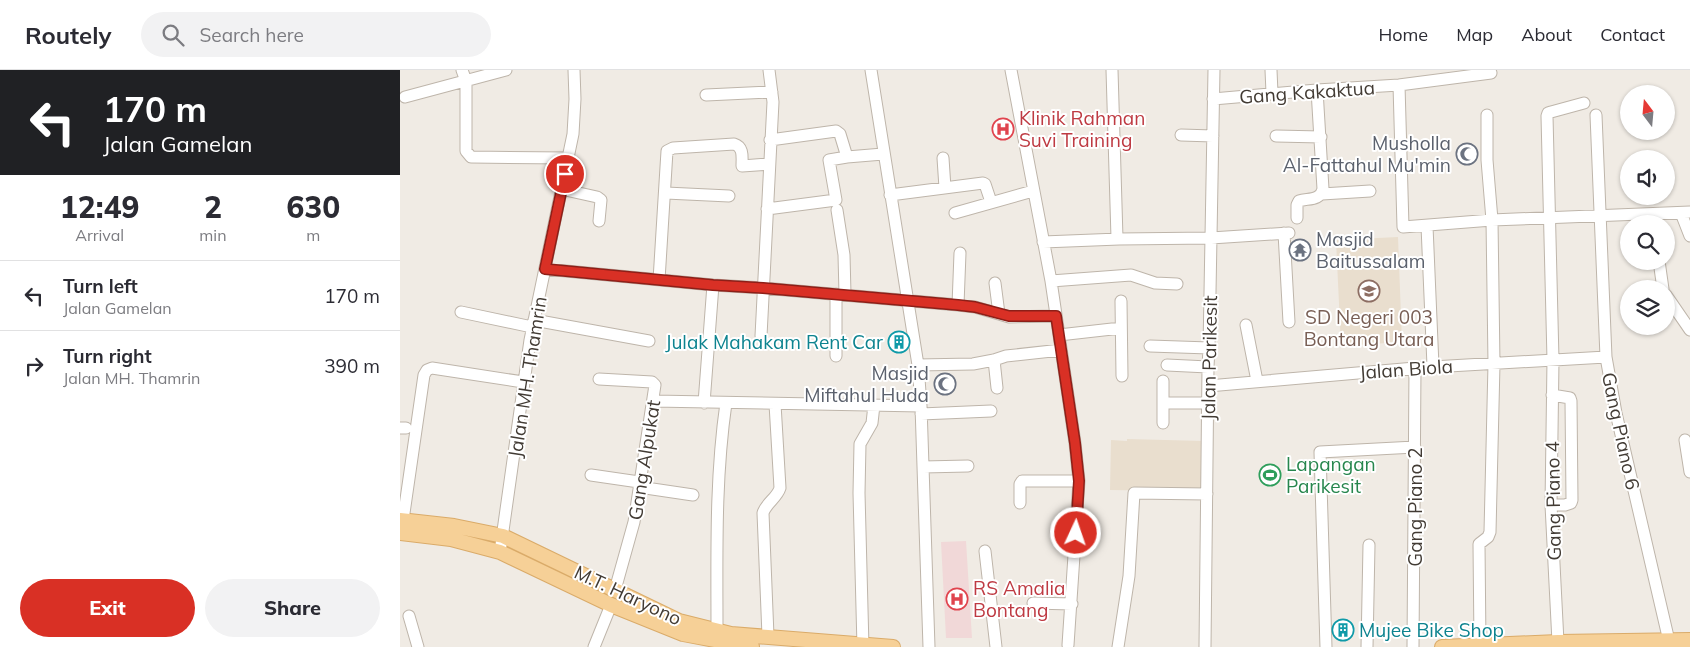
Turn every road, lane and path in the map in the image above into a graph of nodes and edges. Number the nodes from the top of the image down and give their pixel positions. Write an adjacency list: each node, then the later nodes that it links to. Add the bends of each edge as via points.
1 (506, 70): 10 (street)
2 (574, 70): 28 (street, Jalan MH. Thamrin, via 574,119)
3 (769, 70): 13 (street)
4 (871, 70): 26 (street)
5 (1011, 70): 33 (street)
6 (1109, 70): 53 (street, via 1116,236)
7 (1214, 70): 17 (street, Jalan Parikesit)
8 (1271, 70): 14 (street)
9 (1491, 73): 11 (street, Gang Kakaktua)
10 (464, 75): 16 (street); 28 (street, via 468,155)
11 (1399, 85): 12 (street, Gang Kakaktua); 50 (street, via 1403,227)
12 (1317, 90): 14 (street, Gang Kakaktua); 24 (street)
13 (772, 92): 15 (street); 25 (street)
14 (1272, 94): 17 (street, Gang Kakaktua)
15 (706, 95)
16 (405, 97)
17 (1213, 99): 22 (street, Jalan Parikesit)
18 (1584, 103): 47 (street, Gang Piano 4, via 1548,113)
19 (1596, 115): 48 (street, Gang Piano 6)
20 (1487, 116): 49 (street)
21 (1181, 135): 22 (street)
22 (1213, 136): 52 (street, Jalan Parikesit)
23 (1276, 136): 24 (street)
24 (1321, 137): 36 (street)
25 (770, 140): 27 (street, via 836,131 840,134); 30 (street)
26 (883, 154): 27 (street); 37 (street)
27 (847, 157): 40 (street, via 830,160 836,200)
28 (568, 158): 32 (street, Jalan MH. Thamrin)
29 (943, 158): 31 (street)
30 (769, 164): 35 (street, via 742,166 742,151 734,144 670,149 666,154); 40 (street)
31 (945, 188): 37 (street); 39 (street, via 985,183)
32 (562, 189): 46 (street, via 601,200); 56 (street, Jalan MH. Thamrin)
33 (1033, 191): 39 (street); 54 (street)
34 (1370, 191): 36 (street)
35 (666, 194): 38 (street); 57 (street)
36 (1322, 194): 44 (street, via 1315,199 1298,200)
37 (890, 195): 64 (street)
38 (729, 196)
39 (991, 202): 42 (street)
40 (767, 209): 62 (street)
41 (837, 210): 63 (street, via 844,255)
42 (954, 213)
43 (1684, 215): 51 (street)
44 (1297, 218)
45 (1620, 220): 48 (street)
46 (600, 221)
47 (1550, 221): 48 (street); 49 (street); 85 (street, Gang Piano 4)
48 (1600, 221): 83 (street, Gang Piano 6)
49 (1492, 224): 50 (street); 86 (street)
50 (1427, 229): 89 (street)
51 (1690, 236)
52 (1211, 238): 53 (street); 71 (street, via 1287,233); 80 (street, Jalan Parikesit)
53 (1119, 239): 54 (street)
54 (1043, 242): 58 (street)
55 (960, 253): 66 (street)
56 (545, 269): 57 (street); 72 (street, Jalan MH. Thamrin)
57 (660, 280): 61 (street)
58 (1051, 281): 60 (street, via 1131,275); 70 (street)
59 (995, 283): 69 (street)
60 (1177, 284)
61 (713, 285): 62 (street); 101 (street)
62 (763, 288): 63 (street); 76 (street)
63 (840, 294): 64 (street); 82 (street)
64 (908, 300): 66 (street); 87 (street)
65 (1122, 300): 74 (street)
66 (958, 305): 69 (street)
67 (1675, 308): 75 (street)
68 (461, 312): 72 (street)
69 (999, 314): 70 (street)
70 (1056, 316): 77 (street)
71 (1289, 322)
72 (533, 324): 78 (street); 96 (street, Jalan MH. Thamrin)
73 (1246, 325): 95 (street)
74 (1121, 328): 77 (street); 92 (street)
75 (1690, 330)
76 (760, 336)
77 (1059, 336): 81 (street)
78 (649, 341)
79 (1150, 346): 80 (street)
80 (1209, 348): 90 (street, Jalan Parikesit)
81 (1061, 350): 84 (street); 116 (street)
82 (836, 356)
83 (1606, 357): 85 (street, Jalan Biola); 135 (street, Gang Piano 6)
84 (994, 360): 87 (street, via 973,364); 98 (street)
85 (1552, 360): 86 (street, Jalan Biola); 99 (street, Gang Piano 4)
86 (1494, 364): 89 (street, Jalan Biola); 137 (street, via 1490,532 1479,544)
87 (918, 365): 107 (street)
88 (1167, 365): 90 (street)
89 (1432, 366): 91 (street, Jalan Biola)
90 (1208, 367): 97 (street, Jalan Parikesit)
91 (1415, 368): 95 (street, Jalan Biola); 111 (street, Gang Piano 2)
92 (1122, 376)
93 (599, 379): 100 (street, Gang Alpukat, via 652,382 655,385)
94 (1163, 381): 103 (street)
95 (1258, 381): 97 (street, Jalan Biola)
96 (523, 382): 122 (street, via 432,368 427,370); 123 (street, Jalan MH. Thamrin)
97 (1208, 386): 104 (street, Jalan Parikesit)
98 (997, 388)
99 (1552, 395): 121 (street, Gang Piano 4); 121 (street, via 1572,401 1572,500 1565,505)
100 (654, 401): 101 (street); 117 (street, Gang Alpukat)
101 (704, 403): 102 (street)
102 (726, 403): 105 (street); 133 (street, via 716,519)
103 (1163, 403): 104 (street); 109 (street)
104 (1207, 403): 118 (street, Jalan Parikesit)
105 (775, 404): 106 (street); 132 (street, via 780,488 763,514)
106 (874, 405): 107 (street); 139 (street, via 872,423 860,444)
107 (921, 410): 108 (street); 113 (street)
108 (991, 411)
109 (1163, 423)
110 (1685, 440): 114 (street)
111 (1415, 447): 149 (street, via 1320,452); 151 (street, Gang Piano 2)
112 (968, 466): 113 (street)
113 (923, 467): 145 (street)
114 (1690, 472)
115 (591, 475): 117 (street)
116 (1079, 481): 120 (street, via 1022,481); 129 (street)
117 (639, 485): 119 (street); 127 (street, Gang Alpukat, via 632,533)
118 (1207, 494): 147 (street, via 1133,494 1129,576); 148 (street, Jalan Parikesit)
119 (693, 495)
120 (1020, 503)
121 (1551, 505): 136 (street, Gang Piano 4)
122 (401, 524): 123 (main road, M.T. Haryono, via 454,526); 126 (main road, M.T. Haryono)
123 (503, 536): 126 (street, Jalan MH. Thamrin); 127 (main road, M.T. Haryono)
124 (1370, 545): 150 (street)
125 (985, 551): 146 (street)
126 (500, 552): 130 (main road, M.T. Haryono)
127 (615, 590): 133 (main road, M.T. Haryono)
128 (1033, 602): 129 (street)
129 (1072, 604): 140 (street)
130 (611, 605): 133 (main road, M.T. Haryono, via 683,634); 142 (street)
131 (409, 616): 141 (street)
132 (768, 636): 133 (main road, M.T. Haryono, via 731,634); 139 (main road, M.T. Haryono)
133 (718, 640): 143 (main road, M.T. Haryono)
134 (1690, 640): 135 (main road)
135 (1664, 643): 136 (main road)
136 (1561, 644): 138 (main road)
137 (1480, 645): 138 (main road); 153 (main road)
138 (1521, 645)
139 (863, 646): 144 (main road, M.T. Haryono)
140 (1068, 646)
141 (418, 647)
142 (594, 647)
143 (752, 647)
144 (893, 647)
145 (929, 647)
146 (996, 647)
147 (1118, 647)
148 (1205, 647)
149 (1326, 647)
150 (1367, 647)
151 (1413, 647)
152 (1442, 647): 153 (main road)
153 (1456, 647)

